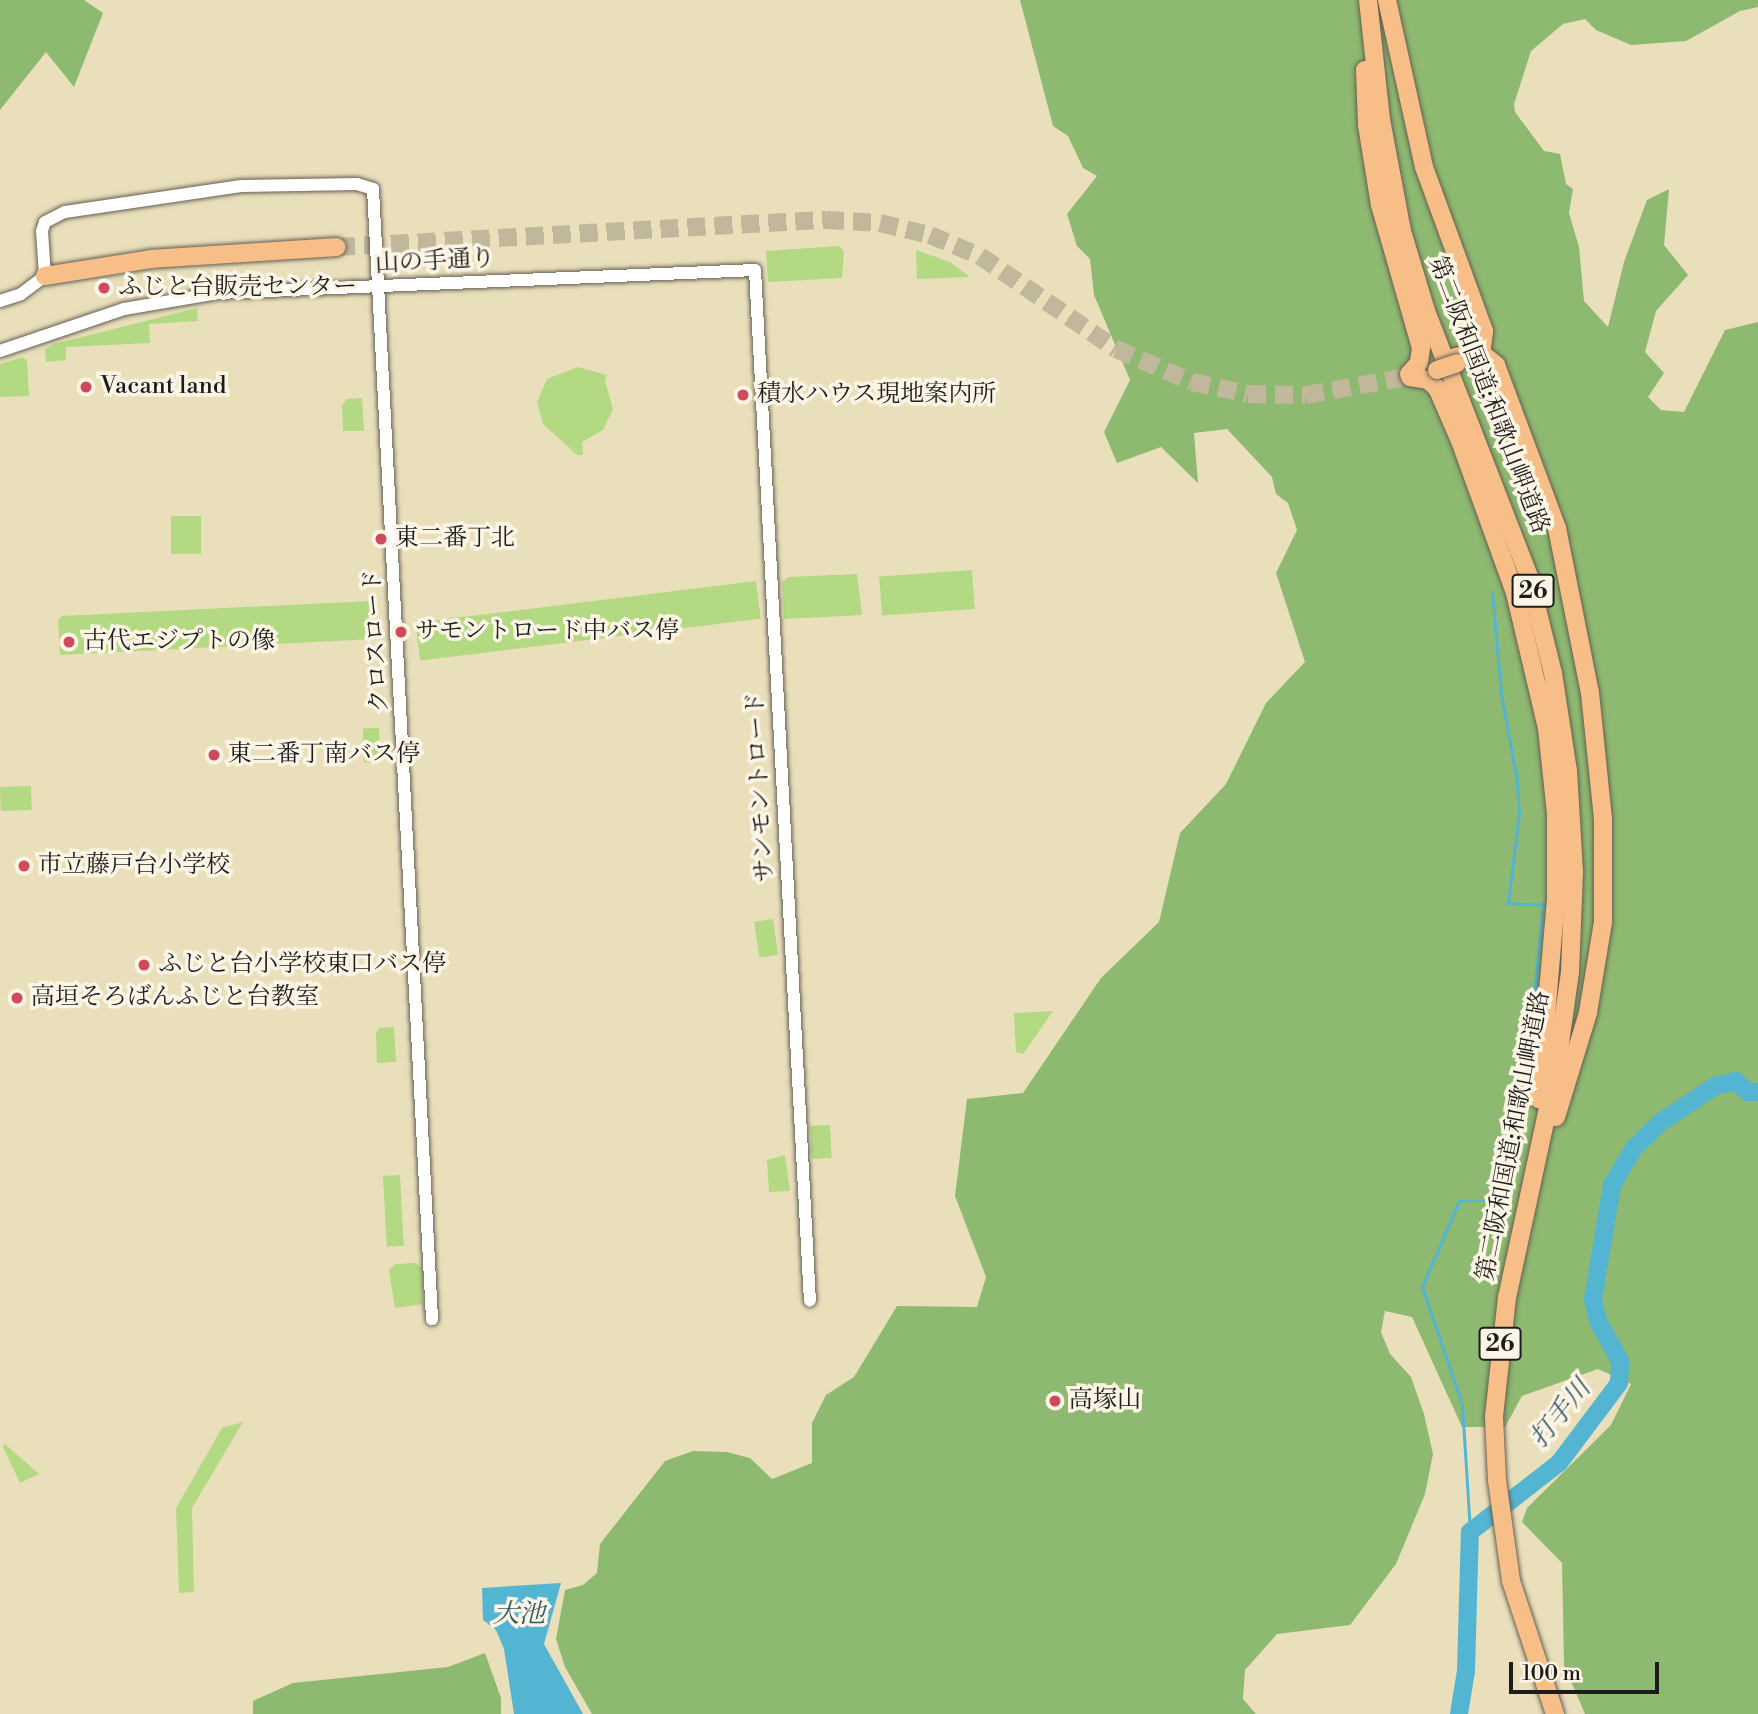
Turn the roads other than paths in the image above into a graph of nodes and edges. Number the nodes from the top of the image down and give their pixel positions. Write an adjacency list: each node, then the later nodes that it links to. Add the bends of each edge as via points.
1 (1367, 0): 10 (highway, via 1370,153 1387,233 1421,348 1419,363); 11 (highway, 第二阪和国道;和歌山岬道路 / 26, via 1381,120 1402,231 1439,345 1514,528 1542,624 1562,722 1572,821 1573,920 1564,1020)
2 (1387, 0): 9 (highway, via 1424,167 1483,331)
3 (337, 247): 5 (highway, via 151,259)
4 (755, 270): 6 (street, 山の手通り); 13 (street, サンモントロード)
5 (45, 276): 6 (street, クロスロード, via 42,231 45,222 65,212 241,186 357,184 370,186 374,193); 7 (street, via 20,294)
6 (379, 286): 8 (street, 山の手通り, via 218,293 167,300); 14 (street, クロスロード)
7 (0, 301)
8 (0, 351)
9 (1480, 352): 10 (highway); 11 (highway, via 1496,365 1565,557 1590,693 1602,819 1604,901 1595,983 1581,1043)
10 (1410, 375): 12 (highway, via 1428,380 1441,395 1489,515 1528,638 1552,768 1557,854 1553,948 1542,1079)
11 (1529, 1201): 12 (highway, 第二阪和国道;和歌山岬道路 / 26)
12 (1513, 1272): 15 (highway, 第二阪和国道;和歌山岬道路 / 26, via 1497,1364 1494,1417 1504,1543 1523,1624)
13 (810, 1301)
14 (432, 1318)
15 (1555, 1714)

